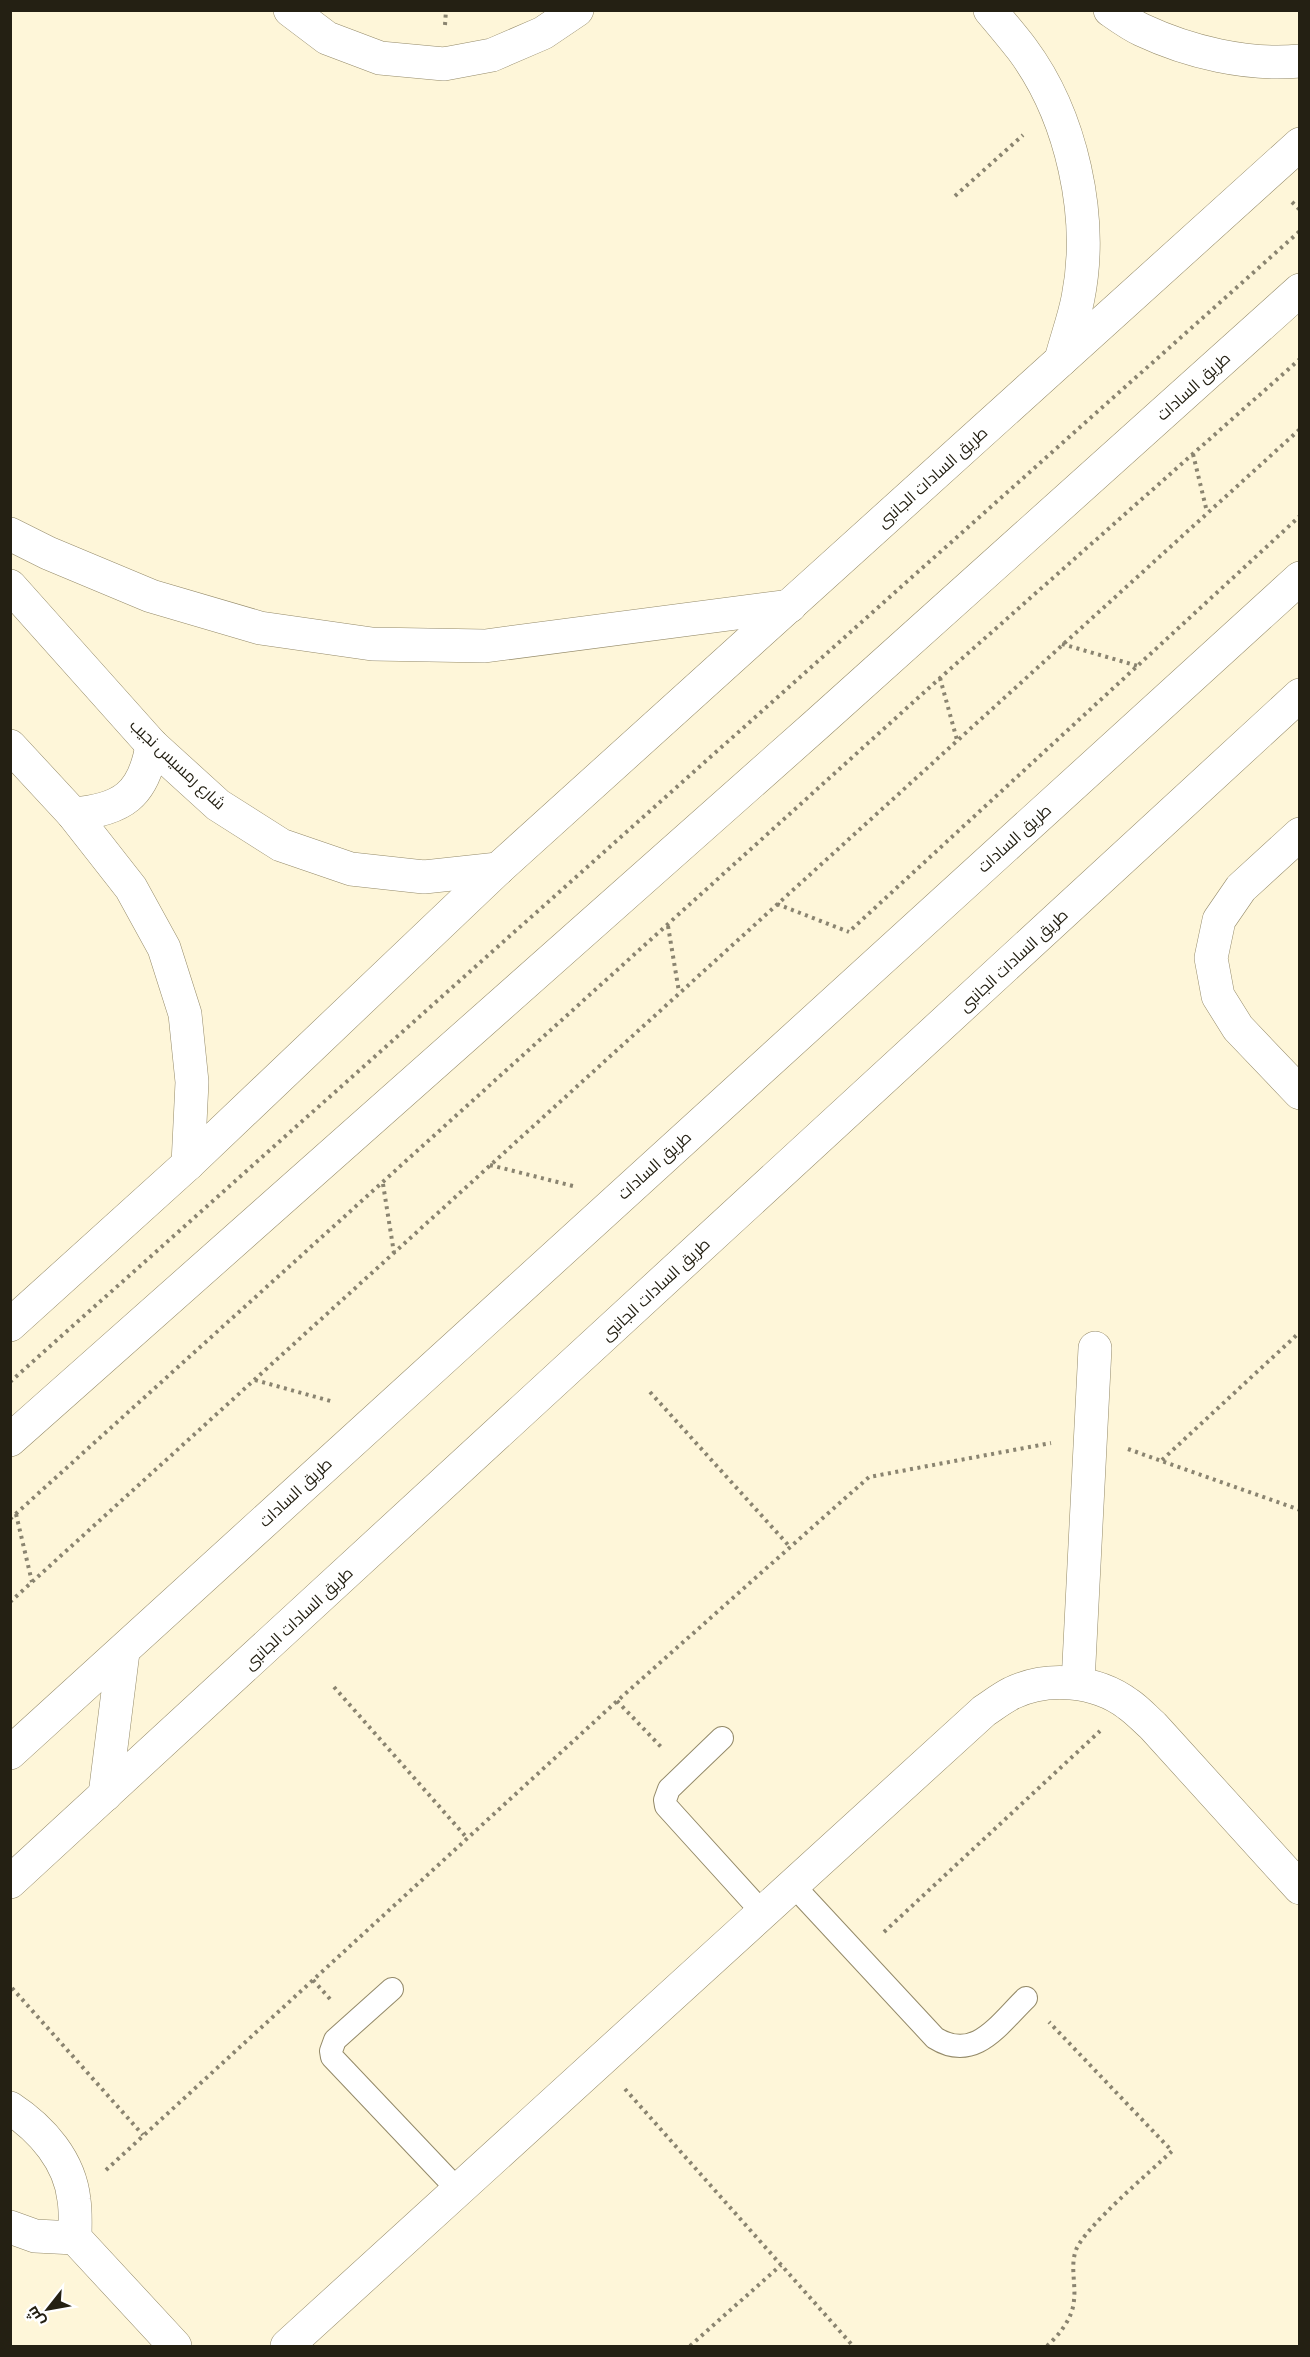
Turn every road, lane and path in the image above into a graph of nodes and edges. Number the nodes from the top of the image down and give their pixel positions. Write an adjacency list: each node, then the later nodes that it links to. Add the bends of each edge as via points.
1 (290, 10): 2 (street, via 327,38 380,58 444,64 492,55 543,33)
2 (577, 10)
3 (990, 10): 6 (street, via 1023,51)
4 (1110, 10): 5 (street, via 1141,30 1209,54)
5 (1299, 62)
6 (1055, 107): 8 (path); 12 (street, via 1076,169 1084,233 1078,297)
7 (1299, 144): 12 (street, طريق السادات الجانبى)
8 (955, 196)
9 (1299, 231): 44 (path)
10 (1299, 290): 48 (street, طريق السادات, via 816,725)
11 (1299, 359): 14 (path)
12 (1061, 360): 19 (street, طريق السادات الجانبى)
13 (1299, 429): 15 (path)
14 (1193, 454): 15 (path); 22 (path)
15 (1207, 512): 20 (path)
16 (10, 534): 19 (street, via 151,596 260,628 372,644 485,646)
17 (1299, 578): 56 (street, طريق السادات)
18 (10, 586): 25 (street, شارع رمسيس نجيب)
19 (790, 606): 29 (street, طريق السادات الجانبى)
20 (1062, 644): 21 (path); 24 (path)
21 (1138, 666)
22 (940, 678): 24 (path); 31 (path)
23 (1299, 695): 64 (street, طريق السادات الجانبى)
24 (957, 740): 30 (path)
25 (152, 745): 27 (street, via 149,768 137,788 119,803 98,812); 29 (street, شارع رمسيس نجيب, via 218,805 281,845 351,869 424,877)
26 (10, 746): 27 (street)
27 (72, 814): 35 (street, via 131,888 164,948 188,1036 192,1082)
28 (1299, 834): 34 (street, via 1241,888 1219,920 1211,958 1218,996 1238,1029)
29 (498, 869): 35 (street, طريق السادات الجانبى)
30 (777, 904): 32 (path); 33 (path)
31 (667, 926): 33 (path); 37 (path)
32 (849, 932)
33 (679, 992): 36 (path)
34 (1299, 1094)
35 (188, 1164): 40 (street, طريق السادات الجانبى)
36 (490, 1165): 38 (path); 39 (path)
37 (382, 1183): 39 (path); 51 (path)
38 (573, 1186)
39 (394, 1253): 43 (path)
40 (10, 1325)
41 (1299, 1332): 49 (path)
42 (1095, 1348): 47 (street)
43 (255, 1380): 46 (path); 54 (path)
44 (10, 1382)
45 (650, 1392): 53 (path)
46 (334, 1402)
47 (1090, 1436): 49 (path); 53 (path, via 869,1477); 57 (street)
48 (10, 1440)
49 (1162, 1461): 50 (path)
50 (1299, 1510)
51 (16, 1514): 52 (path); 54 (path)
52 (10, 1519)
53 (790, 1547): 59 (path)
54 (33, 1582): 55 (path)
55 (10, 1602)
56 (123, 1652): 62 (street, طريق السادات); 64 (street)
57 (1078, 1683): 60 (street, via 1105,1690); 67 (street, via 1044,1683 1012,1693 984,1711)
58 (334, 1687): 65 (path)
59 (617, 1701): 63 (path); 65 (path)
60 (1129, 1704): 68 (street); 70 (path)
61 (722, 1738): 63 (lane)
62 (10, 1753)
63 (686, 1773): 69 (lane, via 669,1789 666,1806)
64 (105, 1795): 66 (street, طريق السادات الجانبى)
65 (467, 1838): 76 (path)
66 (10, 1882)
67 (793, 1885): 69 (street); 70 (lane)
68 (1299, 1888)
69 (763, 1913): 74 (street)
70 (859, 1955): 73 (lane, via 935,2038 952,2046 970,2046 982,2040)
71 (12, 1988): 76 (path)
72 (392, 1989): 77 (lane, via 335,2040 332,2057)
73 (1026, 1998): 86 (path, via 1172,2151 1088,2232 1076,2250 1075,2302 1066,2324)
74 (600, 2061): 77 (street); 81 (path)
75 (10, 2108): 78 (street, via 29,2120 50,2143 65,2169)
76 (143, 2135): 78 (path)
77 (458, 2190): 83 (street)
78 (74, 2199): 80 (street)
79 (10, 2227): 80 (street, via 35,2236)
80 (75, 2238): 82 (street)
81 (781, 2265): 84 (path); 85 (path)
82 (175, 2346)
83 (287, 2346)
84 (690, 2346)
85 (853, 2346)
86 (1047, 2346)

